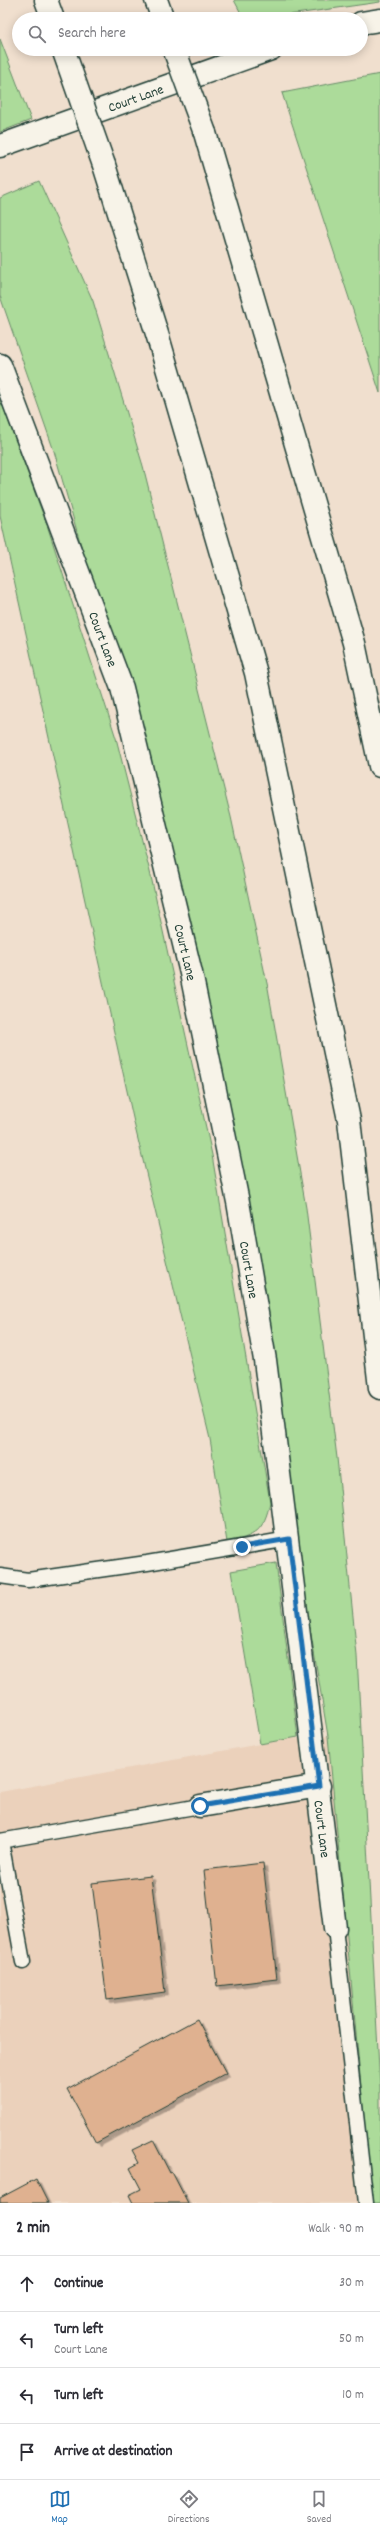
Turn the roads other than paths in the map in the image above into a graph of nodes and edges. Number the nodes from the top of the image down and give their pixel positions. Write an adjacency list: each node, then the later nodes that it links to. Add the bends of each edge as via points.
1 (46, 0): 3 (main road)
2 (156, 0): 4 (main road)
3 (50, 12)
4 (160, 12)
5 (380, 20): 6 (main road)
6 (368, 22)
7 (65, 56): 13 (main road, bridge, via 104,166 158,337 256,672 349,1120)
8 (177, 56): 12 (main road, bridge, via 205,133 354,643)
9 (251, 56): 10 (main road, Court Lane)
10 (0, 146)
11 (0, 365): 14 (main road, Court Lane, via 124,696 192,973 238,1202 265,1360)
12 (380, 766)
13 (380, 1388)
14 (289, 1539): 15 (lane, via 28,1580); 16 (main road, Court Lane)
15 (0, 1576)
16 (319, 1786): 17 (main road); 19 (main road, Court Lane)
17 (200, 1806): 18 (lane)
18 (1, 1841): 20 (lane)
19 (335, 1928): 21 (lane, Court Lane)
20 (24, 1962)
21 (366, 2203)

